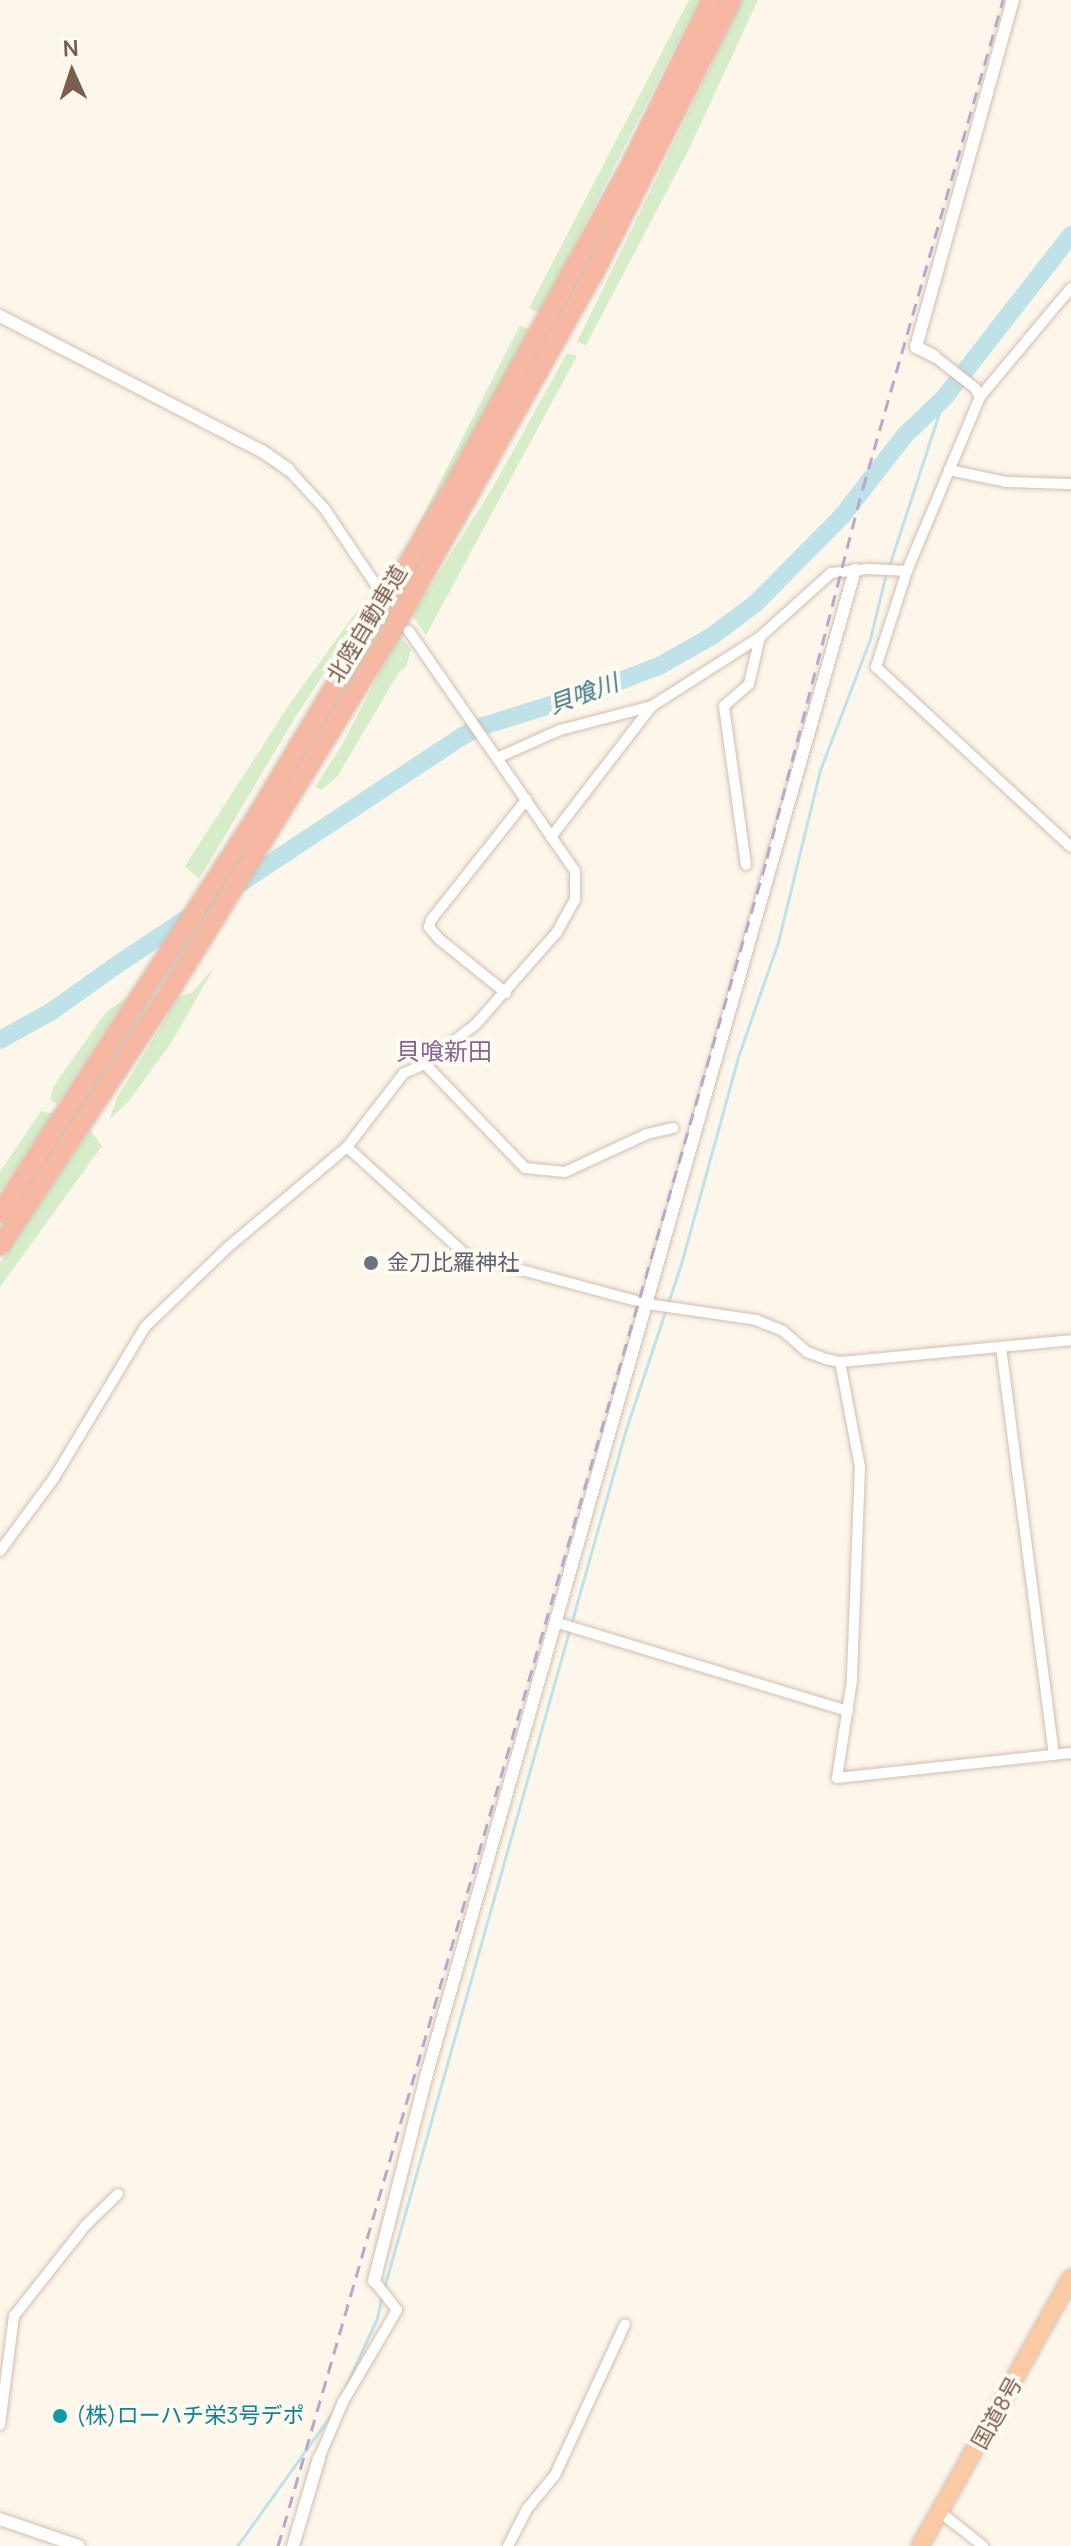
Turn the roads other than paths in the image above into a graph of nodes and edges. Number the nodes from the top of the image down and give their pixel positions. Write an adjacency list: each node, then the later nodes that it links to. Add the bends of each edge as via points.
1 (711, 0): 26 (highway, 北陸自動車道, via 632,162 515,380 258,814)
2 (732, 0): 27 (highway, 北陸自動車道, via 536,379 294,792 170,991)
3 (1013, 0): 6 (street, via 916,347)
4 (1071, 288): 7 (street)
5 (0, 316): 8 (street, via 262,451)
6 (934, 356): 7 (street)
7 (978, 393): 9 (street)
8 (289, 470): 13 (street, via 324,508)
9 (949, 470): 10 (street, via 1006,482); 12 (street)
10 (1071, 484)
11 (855, 570): 12 (street); 15 (street, via 831,573); 28 (street)
12 (903, 570): 20 (street, via 876,667)
13 (382, 594)
14 (409, 631): 17 (street)
15 (760, 637): 16 (street); 21 (street, via 749,684 724,706)
16 (652, 706): 17 (street, via 560,730); 19 (street)
17 (496, 756): 18 (street)
18 (527, 799): 19 (street); 22 (street, via 429,927)
19 (551, 837): 22 (street, via 575,871 575,899 557,932)
20 (1071, 847)
21 (746, 865)
22 (506, 993): 23 (street)
23 (425, 1064): 24 (street, via 525,1168 565,1172 647,1134); 25 (street, via 404,1073 390,1087)
24 (673, 1128)
25 (347, 1147): 28 (street, via 466,1255); 32 (street, via 227,1248 145,1327 54,1478)
26 (0, 1213)
27 (0, 1246)
28 (648, 1304): 31 (street, via 756,1320 783,1331 807,1352); 33 (street)
29 (1071, 1340): 30 (street)
30 (1001, 1347): 31 (street); 36 (street)
31 (840, 1362): 34 (street, via 860,1467)
32 (0, 1551)
33 (561, 1623): 34 (street); 39 (street, via 426,2077)
34 (848, 1711): 36 (street, via 837,1778)
35 (1071, 1753): 36 (street)
36 (1054, 1755)
37 (118, 2194): 41 (street, via 85,2226 14,2316)
38 (1071, 2278): 43 (highway, 国道8号)
39 (374, 2281): 42 (street, via 397,2310 343,2402)
40 (625, 2324): 47 (street, via 555,2475 527,2509)
41 (0, 2425)
42 (319, 2458): 46 (street)
43 (940, 2512): 48 (highway, 国道8号); 49 (street)
44 (0, 2519): 45 (street)
45 (79, 2546)
46 (293, 2546)
47 (508, 2546)
48 (920, 2546)
49 (983, 2546)

